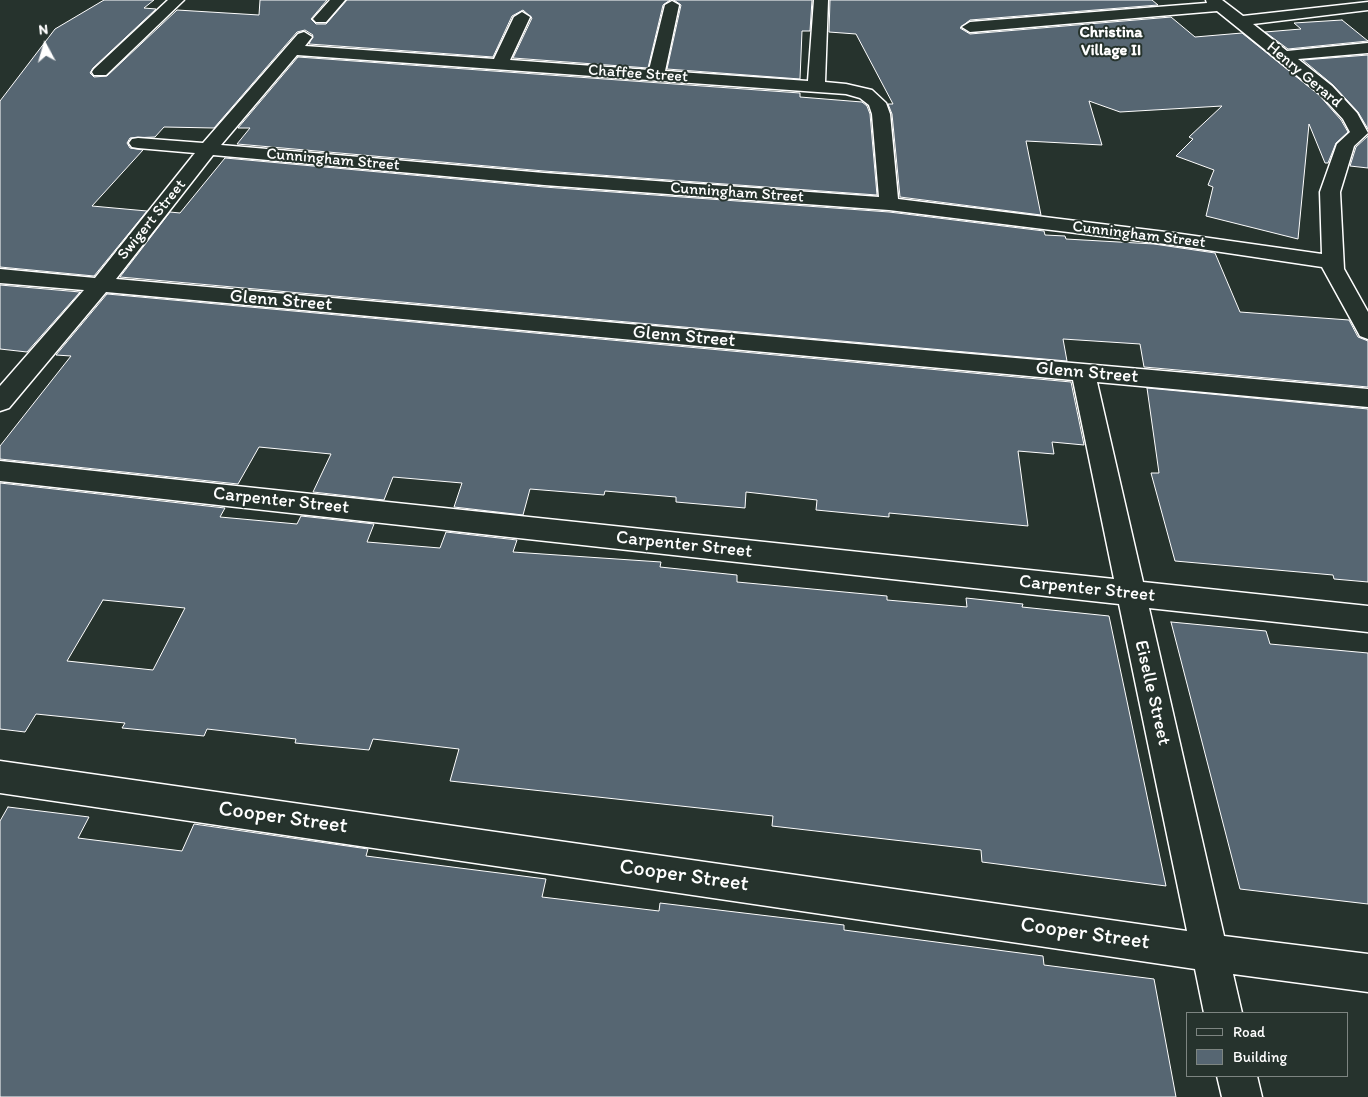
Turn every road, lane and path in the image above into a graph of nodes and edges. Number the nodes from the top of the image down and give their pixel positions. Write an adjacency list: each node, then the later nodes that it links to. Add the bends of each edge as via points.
1 (177, 0): 15 (street)
2 (338, 0): 8 (street)
3 (821, 0): 17 (street)
4 (1217, 3): 9 (street, Henry Gerard); 10 (street)
5 (672, 4): 16 (street)
6 (1368, 6): 9 (street)
7 (522, 16): 14 (street)
8 (322, 19)
9 (1240, 21): 13 (street, Henry Gerard)
10 (970, 27)
11 (299, 44): 14 (street, Chaffee Street); 20 (street, Swigert Street)
12 (1368, 48): 13 (street)
13 (1282, 56): 18 (street, Henry Gerard, via 1326,90)
14 (500, 64): 16 (street, Chaffee Street)
15 (100, 72)
16 (656, 75): 17 (street, Chaffee Street)
17 (816, 86): 21 (street, Chaffee Street, via 866,94 878,103)
18 (1363, 133): 22 (street, Henry Gerard, via 1346,144 1330,192)
19 (138, 143): 20 (street, Cunningham Street)
20 (208, 149): 21 (street, Cunningham Street, via 544,179); 24 (street, Swigert Street)
21 (889, 204): 22 (street, Cunningham Street)
22 (1334, 262): 25 (street, via 1333,269)
23 (0, 276): 24 (street, Glenn Street)
24 (100, 285): 26 (street, Glenn Street); 28 (street, Swigert Street)
25 (1368, 331)
26 (1083, 373): 27 (street, Glenn Street); 30 (street, Eiselle Street)
27 (1368, 398)
28 (0, 402)
29 (0, 471): 30 (street, Carpenter Street)
30 (1130, 594): 31 (street, Carpenter Street); 33 (street, Eiselle Street)
31 (1368, 619)
32 (0, 778): 33 (street, Cooper Street)
33 (1210, 952): 34 (street, Cooper Street); 35 (street, Eiselle Street)
34 (1368, 973)
35 (1223, 1012)
36 (1237, 1077): 37 (street)
37 (1242, 1097)

